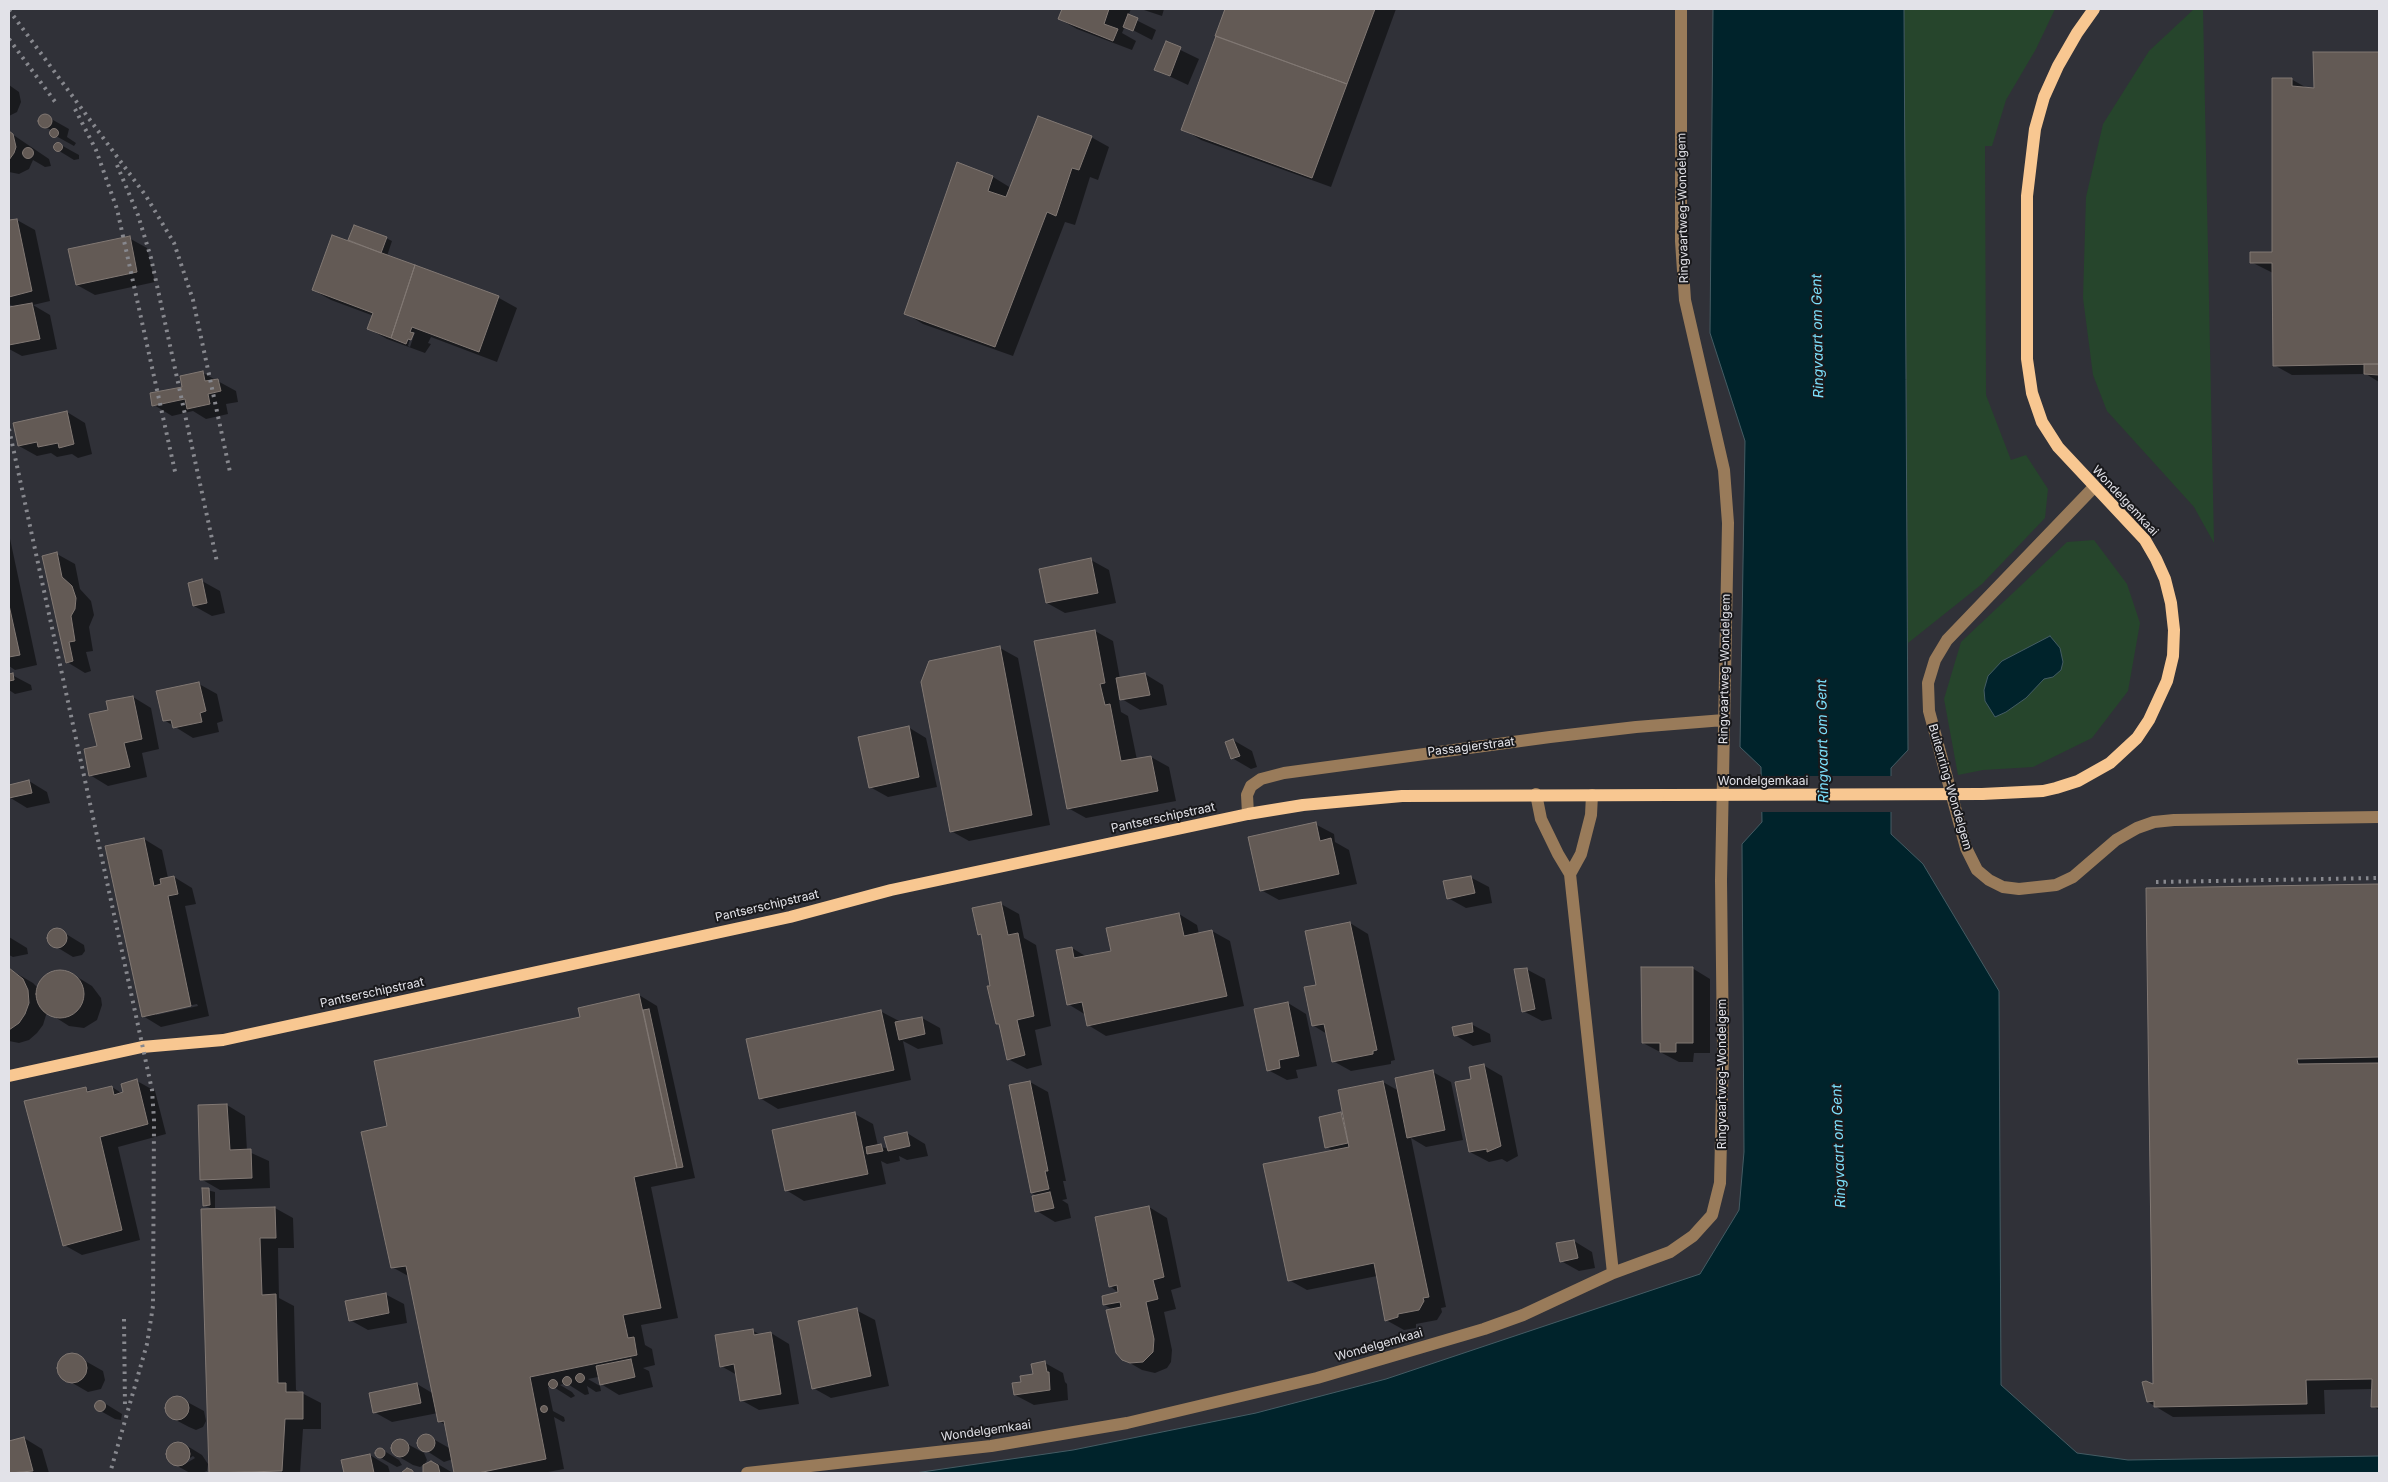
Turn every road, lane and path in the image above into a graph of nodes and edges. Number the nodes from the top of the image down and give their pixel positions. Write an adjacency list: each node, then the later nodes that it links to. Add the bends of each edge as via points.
1 (1681, 9): 4 (street, Ringvaartweg-Wondelgem, via 1685,300 1724,470 1728,523)
2 (2094, 9): 3 (main road, Wondelgemkaai, via 2076,33 2044,97 2026,196 2027,359 2032,393 2042,422 2058,447)
3 (2094, 487): 6 (main road, Wondelgemkaai, bridge, via 2144,540 2156,558 2165,579 2174,630 2174,656 2152,714 2125,751 2096,772 2078,781 2043,790 1982,794); 8 (street, Buitenring-Wondelgem, via 1947,640 1935,660 1928,683 1929,711 1966,848 1977,870 2004,888 2056,885 2073,877 2116,840 2154,822)
4 (1724, 720): 7 (street, Passagierstraat, via 1636,726 1284,773 1251,786 1247,795); 11 (street, Ringvaartweg-Wondelgem, via 1720,880 1723,1051 1720,1183 1712,1215 1693,1236 1670,1252)
5 (1536, 794): 6 (main road, Wondelgemkaai); 7 (main road, Pantserschipstraat, via 1355,799); 9 (street, via 1541,818)
6 (1592, 795): 9 (street, via 1581,854)
7 (1248, 814): 10 (main road, Pantserschipstraat, via 891,890 790,917 223,1040 142,1047)
8 (2379, 816)
9 (1570, 874): 11 (street)
10 (9, 1076)
11 (1613, 1273): 12 (street, Wondelgemkaai, via 1524,1315 1484,1329 1317,1378 1127,1423 991,1446)
12 (747, 1473)

